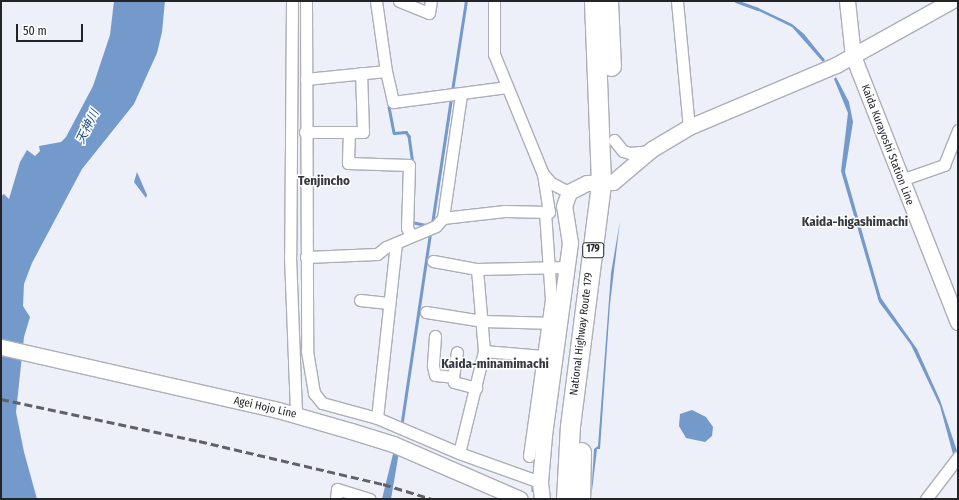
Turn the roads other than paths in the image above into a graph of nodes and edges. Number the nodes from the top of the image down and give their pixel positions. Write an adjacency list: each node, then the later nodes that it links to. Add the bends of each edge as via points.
1 (292, 1): 50 (street, via 290,256)
2 (306, 1): 15 (street)
3 (376, 1): 13 (street)
4 (399, 1): 5 (street, via 429,13)
5 (431, 1)
6 (494, 1): 16 (street, via 494,54)
7 (594, 1): 26 (highway, National Highway Route 179 / 179)
8 (608, 1): 22 (highway, National Highway Route 179 / 179)
9 (678, 1): 18 (street)
10 (847, 1): 12 (main road, Kaida Kurayoshi Station Line)
11 (951, 1): 12 (main road)
12 (853, 56): 18 (main road); 25 (main road, Kaida Kurayoshi Station Line)
13 (386, 71): 14 (street); 17 (street, via 393,102)
14 (361, 73): 15 (street); 21 (street, via 363,132)
15 (306, 79): 20 (street)
16 (506, 87): 17 (street); 24 (street)
17 (461, 94): 29 (street)
18 (689, 127): 23 (main road)
19 (958, 130): 25 (street, via 944,165)
20 (305, 132): 21 (street); 32 (street)
21 (349, 132): 30 (street, via 348,163 409,165 407,228)
22 (614, 140): 23 (street, via 623,151 630,153); 26 (highway, National Highway Route 179 / 179)
23 (652, 149): 26 (main road)
24 (542, 174): 27 (street); 28 (street, via 549,212)
25 (901, 180): 41 (main road, Kaida Kurayoshi Station Line)
26 (607, 183): 27 (main road, via 587,183); 60 (highway, National Highway Route 179 / 179, via 570,426); 61 (highway, National Highway Route 179 / 179, via 582,427)
27 (569, 192): 35 (main road, via 564,206 570,243)
28 (545, 212): 29 (street, via 505,211); 34 (street)
29 (443, 218): 30 (street, via 436,226)
30 (411, 235): 31 (street)
31 (396, 243): 32 (street, via 377,254); 38 (street)
32 (306, 257): 51 (street, via 307,351 314,393 322,403)
33 (433, 261): 36 (street)
34 (548, 267): 35 (street); 36 (street); 42 (street)
35 (567, 267): 42 (main road)
36 (477, 268): 40 (street)
37 (360, 300): 38 (street)
38 (388, 303): 51 (street)
39 (426, 312): 40 (street)
40 (483, 321): 42 (street); 45 (street)
41 (958, 322)
42 (554, 323): 47 (street); 55 (main road)
43 (435, 336): 48 (street, via 435,375)
44 (1, 347): 50 (main road, Agei Hojo Line)
45 (484, 351): 47 (street); 49 (street)
46 (457, 352): 48 (street)
47 (543, 356): 53 (street)
48 (453, 377): 49 (street, via 454,382)
49 (476, 388): 52 (street)
50 (296, 415): 58 (main road, Agei Hojo Line, via 393,444)
51 (377, 418): 52 (street)
52 (459, 453): 55 (street)
53 (529, 456)
54 (958, 457): 62 (street)
55 (540, 482): 59 (main road)
56 (336, 499): 57 (street, via 338,489)
57 (370, 499)
58 (520, 499)
59 (542, 499)
60 (566, 499)
61 (580, 499)
62 (926, 499)

